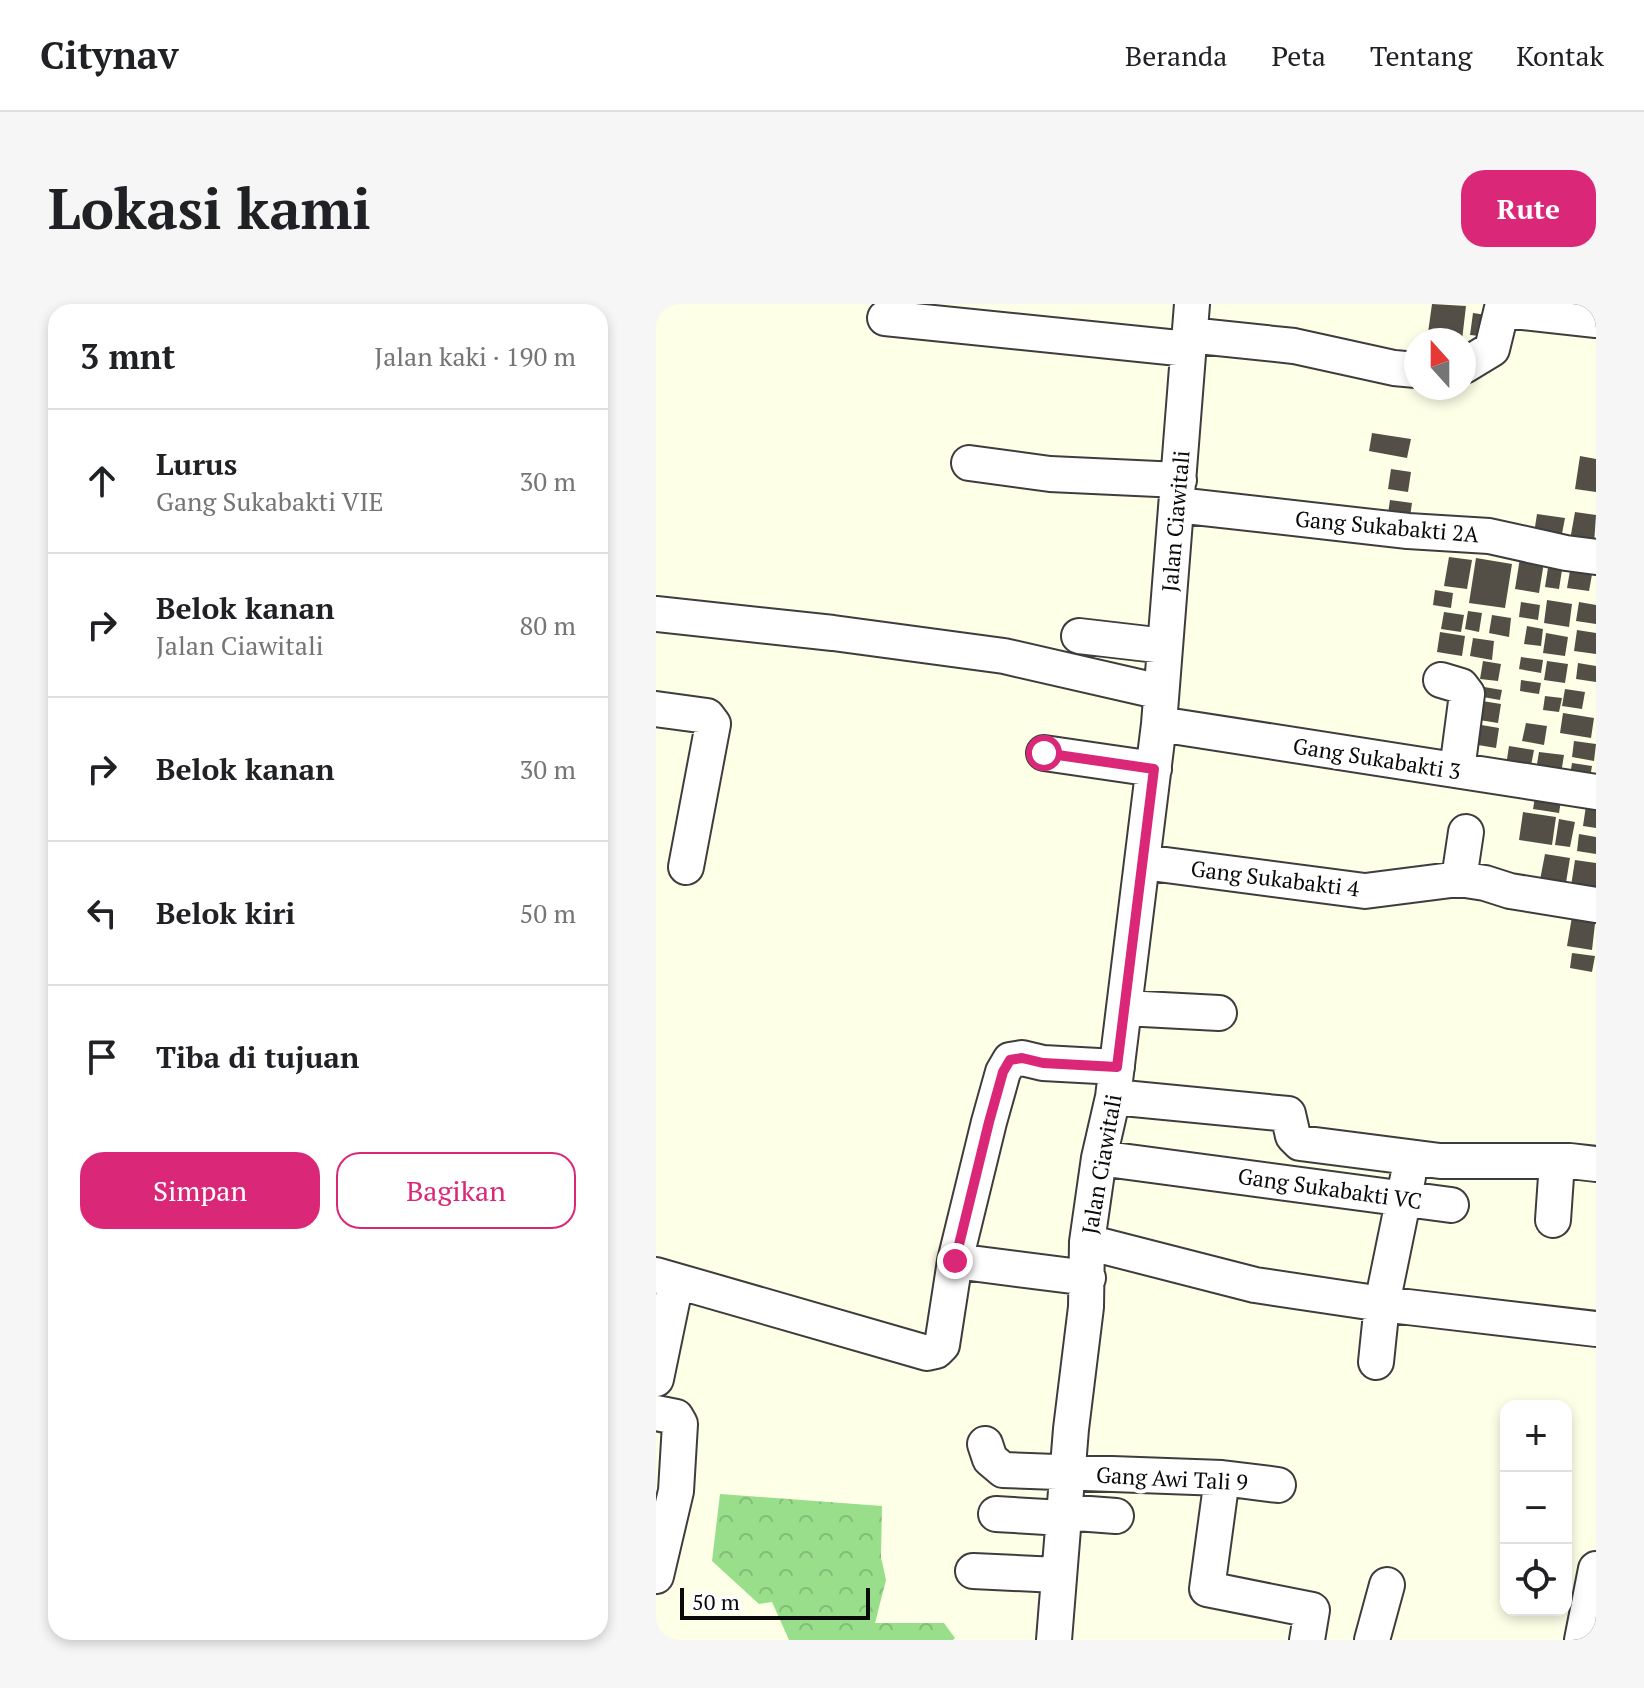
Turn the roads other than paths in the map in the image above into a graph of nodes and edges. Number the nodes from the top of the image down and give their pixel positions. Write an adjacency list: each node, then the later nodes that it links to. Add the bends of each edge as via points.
1 (1503, 307): 3 (street); 5 (street, via 1492,349)
2 (885, 318): 4 (street)
3 (1596, 320)
4 (1190, 324): 6 (street); 8 (street, Jalan Ciawitali)
5 (1476, 359)
6 (1404, 369)
7 (969, 463): 8 (street, Gang Sukabakti 2A)
8 (1178, 492): 9 (street, Gang Sukabakti 2A, via 1408,531 1489,536); 12 (street, Jalan Ciawitali)
9 (1596, 557)
10 (656, 614): 14 (street, Gang Sukabakti 3, via 1004,656)
11 (1079, 636): 12 (street)
12 (1165, 646): 14 (street, Jalan Ciawitali)
13 (1441, 680): 18 (street, via 1461,686 1467,694)
14 (1160, 708): 17 (street, Jalan Ciawitali); 18 (street, Gang Sukabakti 3)
15 (656, 709): 22 (street, via 707,716 713,724)
16 (1044, 753): 17 (street)
17 (1154, 769): 21 (street, Jalan Ciawitali)
18 (1457, 770): 19 (street, Gang Sukabakti 3)
19 (1596, 792)
20 (1466, 832): 23 (street)
21 (1143, 862): 23 (street, Gang Sukabakti 4, via 1365,891); 25 (street, Jalan Ciawitali)
22 (686, 867)
23 (1459, 879): 24 (street, Gang Sukabakti 4)
24 (1596, 905)
25 (1124, 1008): 26 (street); 27 (street, Jalan Ciawitali)
26 (1219, 1013)
27 (1115, 1082): 28 (street, Jalan Ciawitali); 29 (street, via 1282,1112 1288,1114 1300,1143); 36 (street, via 1022,1058 1010,1060)
28 (1099, 1158): 32 (street, Gang Sukabakti VC); 35 (street, Jalan Ciawitali)
29 (1412, 1158): 30 (street); 32 (street)
30 (1557, 1162): 31 (street); 34 (street)
31 (1596, 1164)
32 (1404, 1199): 33 (street, Gang Sukabakti VC); 39 (street)
33 (1451, 1205)
34 (1553, 1220)
35 (1087, 1242): 37 (street, Jalan Ciawitali); 39 (street, via 1255,1285)
36 (955, 1261): 37 (street); 38 (street, via 942,1345 927,1353)
37 (1088, 1278): 45 (street, Jalan Ciawitali)
38 (665, 1284): 42 (street)
39 (1382, 1304): 40 (street); 41 (street)
40 (1596, 1329)
41 (1376, 1362)
42 (656, 1379)
43 (656, 1413): 48 (street, via 680,1420)
44 (985, 1444): 45 (street, Gang Awi Tali 9, via 999,1468)
45 (1067, 1472): 46 (street, Gang Awi Tali 9); 50 (street, Jalan Ciawitali)
46 (1222, 1478): 47 (street, Gang Awi Tali 9); 58 (street, via 1207,1589 1312,1610)
47 (1278, 1485)
48 (666, 1489): 55 (street)
49 (996, 1514): 50 (street)
50 (1063, 1515): 51 (street); 54 (street, Jalan Ciawitali)
51 (1116, 1516)
52 (1596, 1569): 60 (street)
53 (973, 1571): 54 (street)
54 (1057, 1575): 57 (street, Jalan Ciawitali)
55 (656, 1576)
56 (1387, 1585): 59 (street)
57 (1054, 1640)
58 (1307, 1640)
59 (1372, 1640)
60 (1582, 1640)

